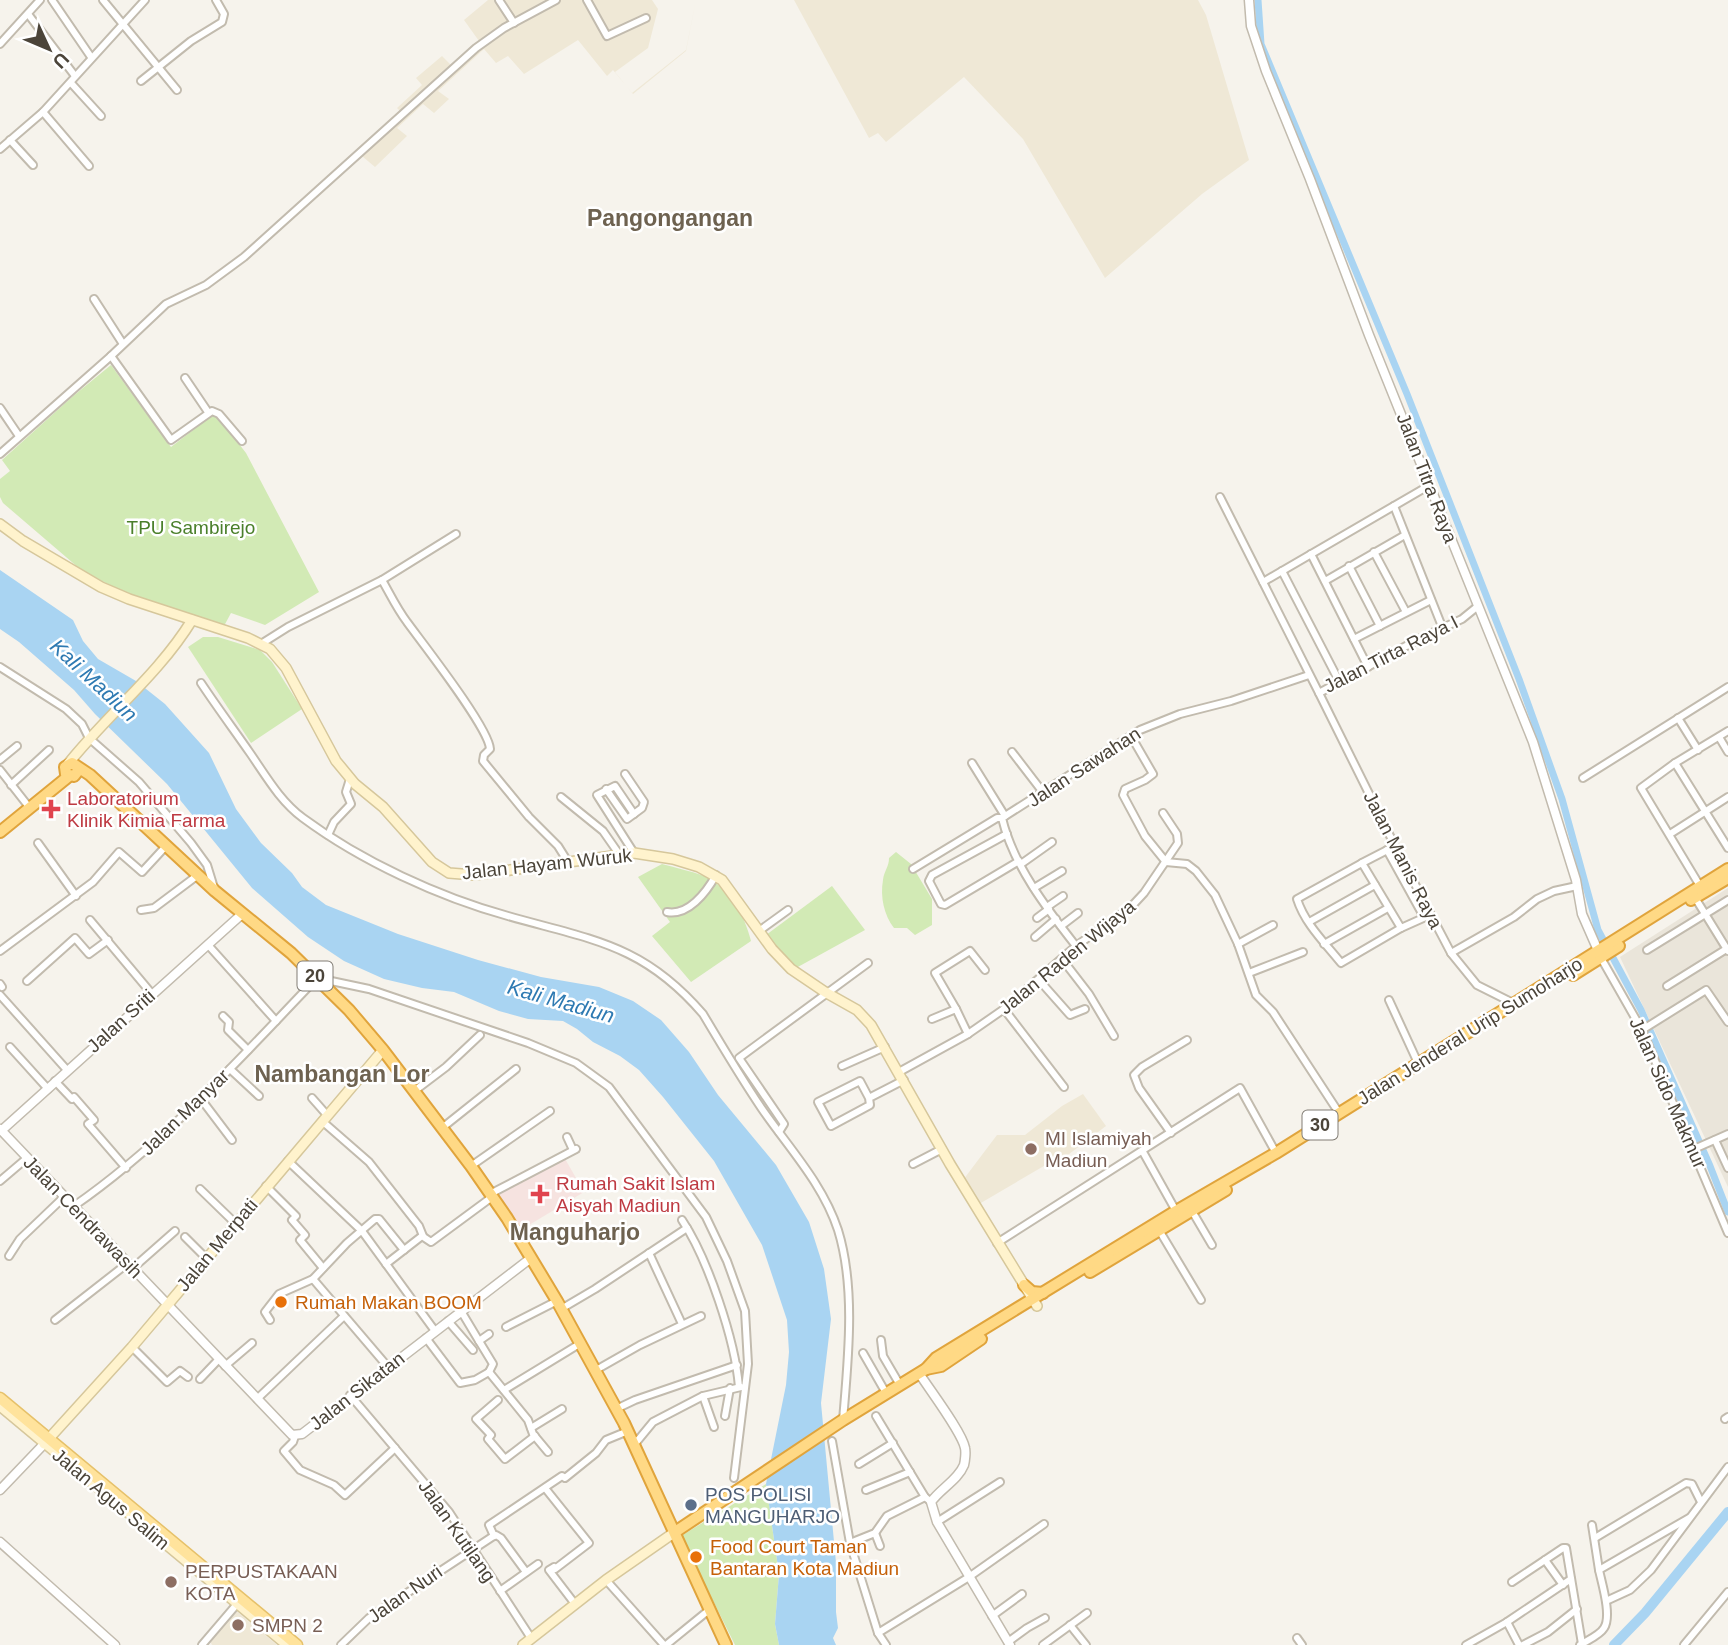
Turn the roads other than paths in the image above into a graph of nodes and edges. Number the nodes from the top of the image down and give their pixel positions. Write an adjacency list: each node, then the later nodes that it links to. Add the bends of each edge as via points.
1 (40, 0): 10 (street)
2 (52, 0): 15 (street)
3 (103, 0): 13 (street)
4 (145, 0): 13 (street)
5 (216, 0): 16 (street, via 224,20)
6 (499, 0): 12 (street)
7 (556, 0): 12 (street)
8 (587, 0): 11 (street, via 607,36)
9 (1249, 0): 35 (street, Jalan Titra Raya, via 1251,26 1265,71)
10 (28, 14): 14 (street); 17 (street)
11 (646, 18)
12 (514, 23): 27 (street, via 476,48 236,264 206,285 166,303)
13 (121, 25): 15 (street); 16 (street)
14 (0, 44)
15 (91, 57): 17 (street)
16 (158, 67): 18 (street); 19 (street)
17 (73, 80): 20 (street); 21 (street)
18 (141, 81)
19 (177, 90)
20 (43, 112): 22 (street); 25 (street)
21 (101, 116)
22 (10, 141): 23 (street); 24 (street)
23 (0, 149)
24 (33, 165)
25 (89, 166)
26 (94, 299): 27 (street)
27 (123, 344): 28 (street)
28 (111, 356): 31 (street, via 171,440); 32 (street)
29 (185, 377): 31 (street)
30 (0, 408): 32 (street)
31 (208, 412): 33 (street, via 219,414)
32 (19, 436): 34 (street)
33 (242, 441)
34 (0, 454)
35 (1430, 485): 37 (street); 49 (street, Jalan Titra Raya)
36 (1220, 497): 47 (street)
37 (1394, 506): 40 (street); 42 (street)
38 (0, 524): 51 (main road, Jalan Hayam Wuruk, via 101,587)
39 (456, 534): 45 (street)
40 (1405, 535): 41 (street); 48 (street)
41 (1374, 551): 43 (street); 50 (street)
42 (1311, 554): 44 (street); 46 (street)
43 (1349, 566): 46 (street); 52 (street)
44 (1282, 571): 47 (street); 60 (street)
45 (382, 580): 55 (street); 107 (street, via 489,743 483,761)
46 (1325, 581): 54 (street)
47 (1263, 582): 58 (street)
48 (1432, 600): 50 (street); 53 (street)
49 (1479, 606): 53 (street, Jalan Tirta Raya I); 118 (street, Jalan Titra Raya, via 1533,742)
50 (1406, 612): 52 (street)
51 (192, 620): 55 (main road, Jalan Hayam Wuruk); 66 (main road, via 177,643)
52 (1380, 625): 54 (street)
53 (1443, 629): 57 (street, Jalan Tirta Raya I)
54 (1354, 639): 57 (street)
55 (261, 644): 80 (main road, Jalan Hayam Wuruk, via 286,668)
56 (0, 667): 66 (street, via 66,709)
57 (1368, 667): 60 (street, Jalan Tirta Raya I)
58 (1309, 675): 62 (street, Jalan Tirta Raya I); 65 (street, Jalan Sawahan, via 1180,714)
59 (201, 683): 99 (street, via 269,783 302,817)
60 (1340, 683): 62 (street, Jalan Tirta Raya I)
61 (1728, 687): 63 (street)
62 (1319, 693): 103 (street, Jalan Manis Raya)
63 (1678, 718): 70 (street); 79 (street)
64 (1728, 731): 67 (street)
65 (1131, 736): 83 (street, Jalan Sawahan); 108 (street, via 1153,774 1125,789 1123,795 1145,836)
66 (92, 737): 76 (main road); 120 (street, via 160,805 207,866)
67 (1719, 737): 70 (street); 72 (street)
68 (17, 746): 73 (street)
69 (49, 750): 81 (street)
70 (1698, 750): 74 (street)
71 (1012, 752): 83 (street)
72 (1728, 752)
73 (0, 760)
74 (1675, 763): 90 (street); 98 (street, via 1641,786)
75 (972, 764): 93 (street)
76 (71, 770): 88 (highway); 102 (highway, 20, via 97,781)
77 (0, 771): 81 (street)
78 (625, 774): 92 (street, via 644,802)
79 (1583, 778)
80 (350, 779): 99 (street, via 346,792 351,804); 107 (main road, Jalan Hayam Wuruk, via 432,862 449,873 474,875)
81 (11, 785): 88 (street)
82 (606, 789): 86 (street, via 615,786); 87 (street); 89 (street, via 597,796)
83 (1042, 792): 93 (street, Jalan Sawahan)
84 (561, 797): 106 (street, via 603,831)
85 (1728, 797): 90 (street)
86 (625, 799): 87 (street); 92 (street)
87 (616, 805): 89 (street); 94 (street)
88 (29, 807): 96 (highway)
89 (607, 811): 95 (street)
90 (1706, 812): 98 (street); 104 (street)
91 (1163, 813): 108 (street, via 1179,838)
92 (634, 814): 94 (street)
93 (1003, 817): 97 (street); 111 (street, Jalan Sawahan)
94 (627, 819): 95 (street)
95 (617, 826): 105 (street)
96 (0, 832)
97 (1007, 834): 109 (street); 109 (street, via 932,875 929,881 945,905)
98 (1670, 834): 121 (street)
99 (328, 835): 203 (street, via 390,872 507,916 609,943 657,970 703,1014)
100 (1052, 842): 109 (street)
101 (37, 843): 122 (street)
102 (166, 846): 114 (highway, 20); 122 (street, via 142,872 119,852)
103 (1391, 848): 110 (street); 133 (street, Jalan Manis Raya)
104 (1728, 848)
105 (635, 853): 106 (main road, Jalan Hayam Wuruk); 115 (main road, Jalan Hayam Wuruk, via 673,859)
106 (619, 854): 107 (main road, Jalan Hayam Wuruk)
107 (568, 862)
108 (1167, 862): 143 (street, via 1184,862 1196,871 1215,895); 146 (street, Jalan Raden Wijaya, via 1131,907)
109 (1020, 863): 119 (street)
110 (1362, 863): 117 (street); 136 (street, via 1297,899)
111 (913, 869)
112 (1728, 869): 121 (highway, Jalan Jenderal Urip Sumoharjo / 30)
113 (1062, 871): 119 (street)
114 (198, 875): 120 (highway, 20); 127 (street, via 153,908)
115 (716, 875): 129 (street, via 682,912); 140 (main road, Jalan Hayam Wuruk)
116 (1728, 878): 121 (highway, Jalan Jenderal Urip Sumoharjo / 30)
117 (1375, 886): 126 (street); 136 (street)
118 (1577, 886): 148 (street, Jalan Titra Raya, via 1582,914); 152 (street, via 1536,899)
119 (1034, 888): 125 (street)
120 (215, 891): 132 (highway, 20)
121 (1696, 892): 131 (street); 148 (highway, Jalan Jenderal Urip Sumoharjo / 30)
122 (76, 895): 150 (street)
123 (1063, 896): 125 (street)
124 (1728, 900): 131 (street)
125 (1048, 908): 134 (street); 137 (street)
126 (1388, 908): 139 (street); 144 (street)
127 (141, 910)
128 (788, 910): 140 (street)
129 (667, 912)
130 (1079, 913): 137 (street)
131 (1706, 913): 147 (street); 149 (street)
132 (242, 914): 145 (street, Jalan Sriti); 157 (highway, 20)
133 (1427, 916): 139 (street); 152 (street, Jalan Manis Raya)
134 (1037, 918)
135 (90, 919): 142 (street)
136 (1309, 922): 144 (street)
137 (1058, 923): 141 (street); 146 (street)
138 (1273, 925): 143 (street)
139 (1401, 928): 144 (street, via 1341,963)
140 (759, 931): 161 (main road, Jalan Hayam Wuruk, via 791,969)
141 (1035, 937)
142 (108, 940): 159 (street, via 89,954 75,938); 162 (street)
143 (1238, 944): 156 (street)
144 (1324, 944)
145 (209, 946): 162 (street, Jalan Sriti); 173 (street)
146 (1076, 946): 153 (street, Jalan Raden Wijaya)
147 (1727, 949): 160 (street)
148 (1607, 950): 166 (highway, Jalan Jenderal Urip Sumoharjo / 30); 175 (street, Jalan Sido Makmur); 228 (highway, Jalan Jenderal Urip Sumoharjo / 30)
149 (1647, 950)
150 (0, 951)
151 (1303, 952): 156 (street)
152 (1451, 953): 166 (street, Jalan Manis Raya, via 1477,985)
153 (1062, 959): 158 (street, Jalan Raden Wijaya); 178 (street)
154 (867, 963): 161 (street)
155 (985, 970): 168 (street, via 971,951 935,973)
156 (1249, 973): 199 (street, via 1260,1001 1273,1012)
157 (317, 978): 173 (street, Jalan Manyar); 183 (highway, 20); 282 (street, via 369,989 527,1043 576,1063 609,1087 716,1237 745,1311 748,1364)
158 (1039, 980): 169 (street, Jalan Raden Wijaya); 170 (street, via 1070,1015)
159 (27, 981)
160 (1667, 986)
161 (825, 992): 181 (main road, Jalan Hayam Wuruk, via 864,1017); 203 (street, via 739,1058 784,1124)
162 (152, 994): 188 (street, Jalan Sriti)
163 (0, 995): 188 (street)
164 (1389, 1000): 184 (street)
165 (1728, 1002): 167 (street)
166 (1513, 1003): 184 (highway, Jalan Jenderal Urip Sumoharjo / 30)
167 (1719, 1008): 174 (street); 175 (street, via 1706,990)
168 (956, 1009): 172 (street); 176 (street)
169 (1004, 1009): 176 (street, Jalan Raden Wijaya); 191 (street)
170 (1085, 1009)
171 (223, 1016): 182 (street, via 229,1022 228,1030)
172 (932, 1019)
173 (276, 1021): 182 (street, Jalan Manyar)
174 (1728, 1022)
175 (1647, 1026): 210 (street, Jalan Sido Makmur)
176 (968, 1034): 189 (street, Jalan Raden Wijaya)
177 (480, 1035): 193 (street)
178 (1114, 1036)
179 (1187, 1040): 204 (street, via 1134,1075)
180 (10, 1047): 192 (street)
181 (885, 1047): 185 (street); 189 (main road, Jalan Hayam Wuruk)
182 (248, 1050): 186 (street, Jalan Manyar)
183 (383, 1050): 193 (highway, 20); 200 (main road, Jalan Merpati)
184 (1418, 1063): 199 (highway, Jalan Jenderal Urip Sumoharjo / 30)
185 (842, 1066)
186 (230, 1069): 194 (street); 197 (street, Jalan Manyar)
187 (516, 1069): 201 (street)
188 (67, 1070): 190 (street, Jalan Sriti)
189 (901, 1076): 196 (street, Jalan Raden Wijaya); 211 (main road, Jalan Hayam Wuruk)
190 (55, 1082): 192 (street, Jalan Sriti); 219 (street, via 94,1120 89,1124)
191 (1064, 1087)
192 (48, 1089): 202 (street, Jalan Sriti)
193 (414, 1092): 201 (highway, 20)
194 (259, 1096)
195 (312, 1098): 200 (street)
196 (869, 1098): 196 (street, Jalan Raden Wijaya, via 870,1105 831,1126 818,1102 860,1081)
197 (201, 1099): 207 (street); 219 (street, Jalan Manyar)
198 (550, 1111): 218 (street)
199 (1339, 1113): 214 (highway, Jalan Jenderal Urip Sumoharjo / 30)
200 (325, 1118): 216 (main road, Jalan Merpati); 236 (street, via 369,1162)
201 (442, 1128): 218 (highway, 20)
202 (1, 1129): 215 (street, Jalan Cendrawasih)
203 (779, 1132): 296 (street, via 818,1185 841,1239 848,1356)
204 (1171, 1133): 213 (street); 214 (street, via 1240,1088)
205 (1728, 1134): 208 (street)
206 (567, 1137): 224 (street, via 575,1150)
207 (232, 1140)
208 (1712, 1141): 210 (street); 212 (street)
209 (1728, 1147): 212 (street)
210 (1695, 1148): 235 (street, Jalan Sido Makmur)
211 (942, 1149): 217 (street); 238 (main road, Jalan Hayam Wuruk)
212 (1721, 1151): 220 (street)
213 (1143, 1152): 227 (street); 238 (street)
214 (1276, 1153): 227 (highway, Jalan Jenderal Urip Sumoharjo / 30)
215 (27, 1158): 221 (street); 225 (street, Jalan Cendrawasih)
216 (288, 1161): 222 (main road, Jalan Merpati); 234 (street)
217 (913, 1164)
218 (471, 1166): 224 (highway, 20)
219 (125, 1168): 226 (street, Jalan Manyar)
220 (1728, 1168)
221 (0, 1181)
222 (266, 1186): 230 (main road, Jalan Merpati); 247 (street, via 296,1216 292,1220 305,1235 300,1240)
223 (200, 1189): 230 (street)
224 (491, 1196): 236 (street, via 432,1242); 244 (highway, 20)
225 (64, 1197): 226 (street, Jalan Cendrawasih); 242 (street, via 20,1239)
226 (74, 1206): 246 (street, Jalan Cendrawasih)
227 (1176, 1211): 250 (highway, Jalan Jenderal Urip Sumoharjo / 30)
228 (1192, 1211): 232 (highway, Jalan Jenderal Urip Sumoharjo / 30); 239 (street)
229 (682, 1220): 231 (street)
230 (234, 1223): 243 (main road, Jalan Merpati)
231 (687, 1228): 241 (street); 274 (street, via 704,1259)
232 (1159, 1230): 251 (street); 252 (highway, Jalan Jenderal Urip Sumoharjo / 30)
233 (175, 1231): 246 (street)
234 (362, 1231): 240 (street, via 377,1218); 245 (street); 247 (street)
235 (1728, 1233)
236 (423, 1236): 240 (street)
237 (185, 1237): 243 (street)
238 (997, 1243): 249 (main road, Jalan Hayam Wuruk)
239 (1212, 1245)
240 (404, 1250): 245 (street)
241 (649, 1253): 254 (street, via 595,1289); 261 (street)
242 (9, 1256)
243 (206, 1258): 253 (main road, Jalan Merpati)
244 (531, 1258): 254 (highway, 20); 255 (street, Jalan Sikatan)
245 (386, 1264): 263 (street)
246 (130, 1266): 253 (street, Jalan Cendrawasih); 258 (street)
247 (323, 1268): 248 (street)
248 (313, 1279): 256 (street); 259 (street, via 276,1297 265,1312)
249 (1024, 1285): 250 (highway, via 1032,1292); 252 (main road, Jalan Hayam Wuruk)
250 (1044, 1293): 252 (highway, Jalan Jenderal Urip Sumoharjo / 30)
251 (1201, 1300)
252 (1035, 1303): 277 (highway, Jalan Jenderal Urip Sumoharjo / 30, via 936,1358)
253 (167, 1305): 270 (main road, Jalan Merpati); 273 (street, Jalan Sikatan)
254 (559, 1305): 262 (street); 269 (highway, 20)
255 (461, 1311): 260 (street, Jalan Sikatan); 267 (street)
256 (344, 1315): 275 (street); 289 (street)
257 (701, 1316): 261 (street)
258 (55, 1320)
259 (270, 1320)
260 (448, 1321): 263 (street, Jalan Sikatan); 271 (street)
261 (682, 1324): 276 (street)
262 (506, 1327)
263 (435, 1331): 265 (street, Jalan Sikatan)
264 (489, 1334): 267 (street)
265 (426, 1338): 275 (street, Jalan Sikatan); 278 (street, via 460,1384)
266 (881, 1340): 281 (street, via 883,1356)
267 (479, 1341): 278 (street, via 493,1364)
268 (252, 1343): 273 (street)
269 (581, 1343): 276 (highway, 20); 284 (street)
270 (132, 1347): 279 (street, via 167,1382 180,1371); 302 (main road, Jalan Merpati)
271 (473, 1350)
272 (863, 1353): 285 (street)
273 (222, 1363): 280 (street); 289 (street, Jalan Sikatan)
274 (737, 1365): 282 (street); 293 (street)
275 (388, 1367): 286 (street, Jalan Sikatan)
276 (596, 1370): 293 (highway, 20)
277 (922, 1371): 281 (highway, Jalan Jenderal Urip Sumoharjo / 30); 316 (street, via 965,1448 963,1466)
278 (489, 1372): 284 (street)
279 (188, 1377)
280 (201, 1379)
281 (900, 1385): 285 (highway, Jalan Jenderal Urip Sumoharjo / 30)
282 (743, 1387): 283 (street); 311 (street)
283 (730, 1388): 287 (street); 294 (street)
284 (504, 1390): 298 (street)
285 (886, 1394): 296 (highway, Jalan Jenderal Urip Sumoharjo / 30)
286 (350, 1395): 300 (street, Jalan Sikatan); 306 (street, Jalan Kutilang)
287 (703, 1396): 297 (street); 305 (street, via 653,1422)
288 (0, 1398): 302 (main road)
289 (257, 1399): 300 (street, Jalan Sikatan)
290 (498, 1400): 301 (street, via 476,1419 505,1459)
291 (0, 1406): 302 (main road, Jalan Agus Salim)
292 (562, 1409): 298 (street)
293 (616, 1409): 299 (highway, 20)
294 (725, 1416)
295 (876, 1416): 304 (street)
296 (840, 1423): 322 (highway, Jalan Jenderal Urip Sumoharjo / 30)
297 (714, 1427)
298 (531, 1428): 301 (street)
299 (628, 1431): 305 (highway, 20); 313 (street, via 606,1440 565,1478)
300 (295, 1436): 306 (street, via 284,1451 292,1461 345,1495)
301 (535, 1436): 307 (street)
302 (46, 1441): 314 (street); 337 (main road)
303 (832, 1441): 327 (street)
304 (893, 1443): 308 (street); 310 (street)
305 (634, 1445): 322 (highway, 20)
306 (395, 1448): 329 (street, Jalan Kutilang, via 449,1512)
307 (548, 1452)
308 (859, 1464)
309 (1728, 1467): 317 (street)
310 (910, 1472): 315 (street); 316 (street)
311 (734, 1478)
312 (1000, 1482): 319 (street)
313 (545, 1488): 324 (street, via 489,1525); 345 (street, via 589,1543 549,1570)
314 (0, 1490)
315 (866, 1490)
316 (928, 1499): 319 (street); 323 (street, via 887,1516)
317 (1701, 1502): 318 (street); 325 (street, via 1692,1484 1686,1483)
318 (1689, 1518): 332 (street); 343 (street, via 1636,1585)
319 (937, 1522): 334 (street)
320 (1044, 1524): 334 (street)
321 (1592, 1525): 325 (street)
322 (677, 1530): 336 (main road); 347 (highway)
323 (875, 1534): 327 (street); 328 (street)
324 (494, 1536): 329 (street, Jalan Nuri); 333 (street, via 501,1538)
325 (1595, 1538): 332 (street)
326 (0, 1542): 356 (street)
327 (850, 1542): 353 (street)
328 (880, 1546)
329 (473, 1549): 340 (street, Jalan Kutilang); 362 (street, Jalan Nuri, via 369,1618)
330 (1545, 1560): 335 (street, via 1566,1548); 338 (street); 339 (street)
331 (538, 1564): 333 (street)
332 (1599, 1570): 343 (street)
333 (526, 1572): 340 (street)
334 (969, 1577): 349 (street); 353 (street)
335 (1571, 1579): 339 (street); 346 (street)
336 (606, 1580): 345 (main road); 364 (street)
337 (215, 1581): 344 (main road); 361 (main road)
338 (1512, 1582)
339 (1563, 1586): 351 (street)
340 (500, 1591): 354 (street, Jalan Kutilang)
341 (1728, 1592): 372 (street)
342 (1022, 1594): 349 (street)
343 (1606, 1601): 358 (street, via 1605,1627)
344 (237, 1604): 359 (street); 360 (main road)
345 (575, 1604): 354 (main road)
346 (1577, 1609): 358 (street); 371 (street, via 1548,1632)
347 (709, 1610): 364 (street); 365 (highway)
348 (1087, 1613): 352 (street)
349 (992, 1616): 357 (street)
350 (1045, 1618): 357 (street)
351 (1507, 1622): 370 (street); 371 (street)
352 (1070, 1625): 367 (street); 368 (street)
353 (878, 1633): 366 (street)
354 (531, 1638): 363 (main road)
355 (1297, 1638): 369 (street)
356 (114, 1643)
357 (1009, 1643)
358 (1581, 1644)
359 (202, 1645)
360 (287, 1645)
361 (297, 1645)
362 (341, 1645)
363 (523, 1645)
364 (665, 1645)
365 (726, 1645)
366 (886, 1645)
367 (1043, 1645)
368 (1086, 1645)
369 (1302, 1645)
370 (1466, 1645)
371 (1521, 1645)
372 (1685, 1645)

